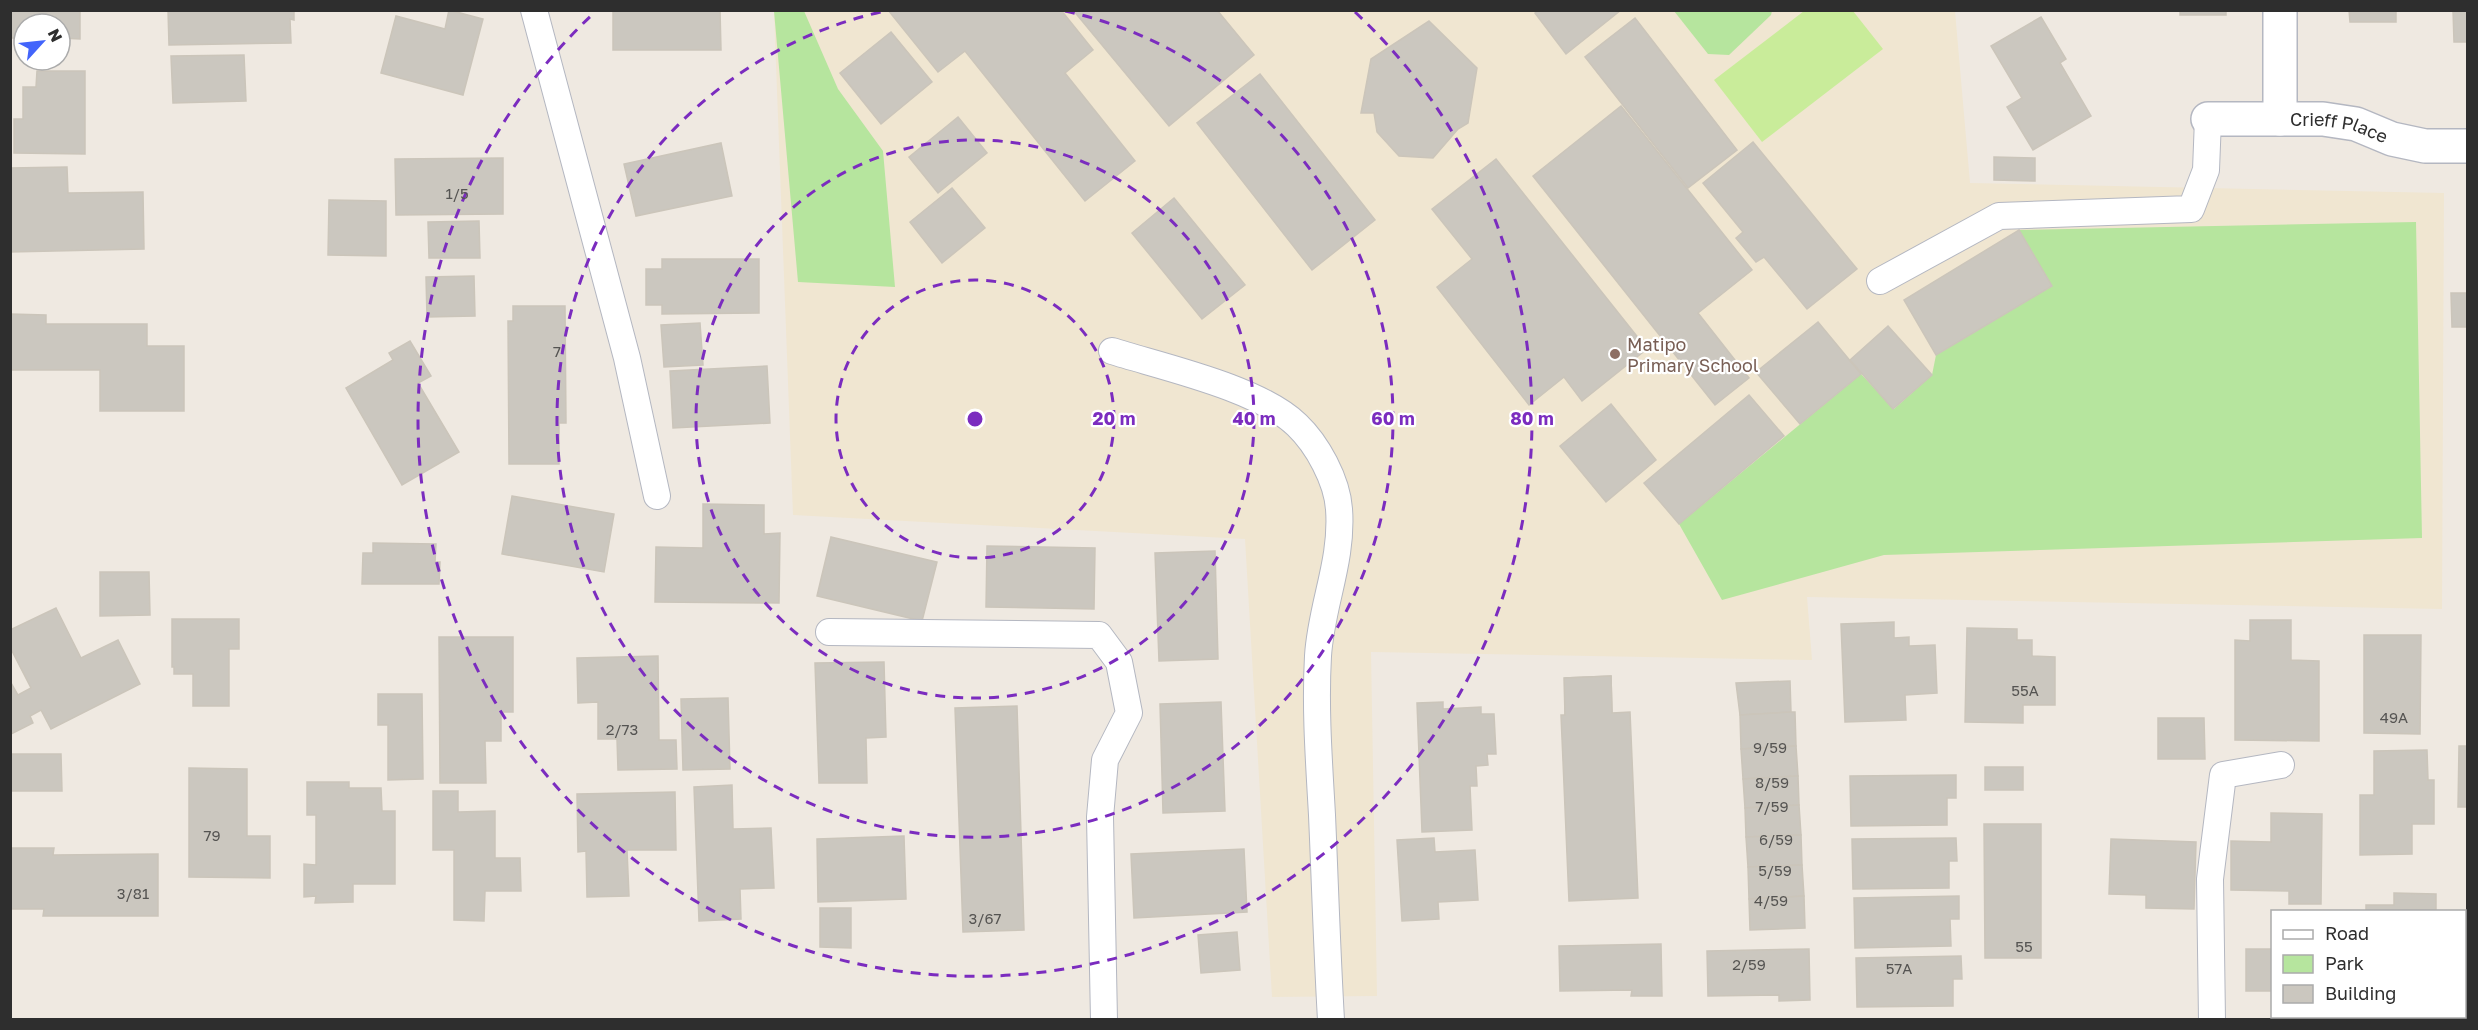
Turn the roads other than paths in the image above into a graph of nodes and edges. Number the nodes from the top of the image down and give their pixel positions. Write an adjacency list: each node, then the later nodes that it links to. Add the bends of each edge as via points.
1 (534, 10): 8 (lane, via 627,358)
2 (2280, 10): 4 (street)
3 (2208, 119): 4 (street, Crieff Place); 6 (lane, via 2206,170 2191,209 1999,216)
4 (2280, 119): 5 (street, Crieff Place, via 2323,119 2356,124 2392,139 2425,146)
5 (2468, 146)
6 (1880, 282)
7 (1112, 351): 12 (lane, via 1265,403 1297,424 1317,450 1330,477 1339,506 1339,535 1318,654 1317,710)
8 (657, 496)
9 (829, 632): 11 (lane, via 1099,635 1119,662 1129,713 1105,760 1100,816)
10 (2281, 765): 13 (lane, via 2223,775 2210,879)
11 (1104, 1020)
12 (1331, 1020)
13 (2212, 1020)

